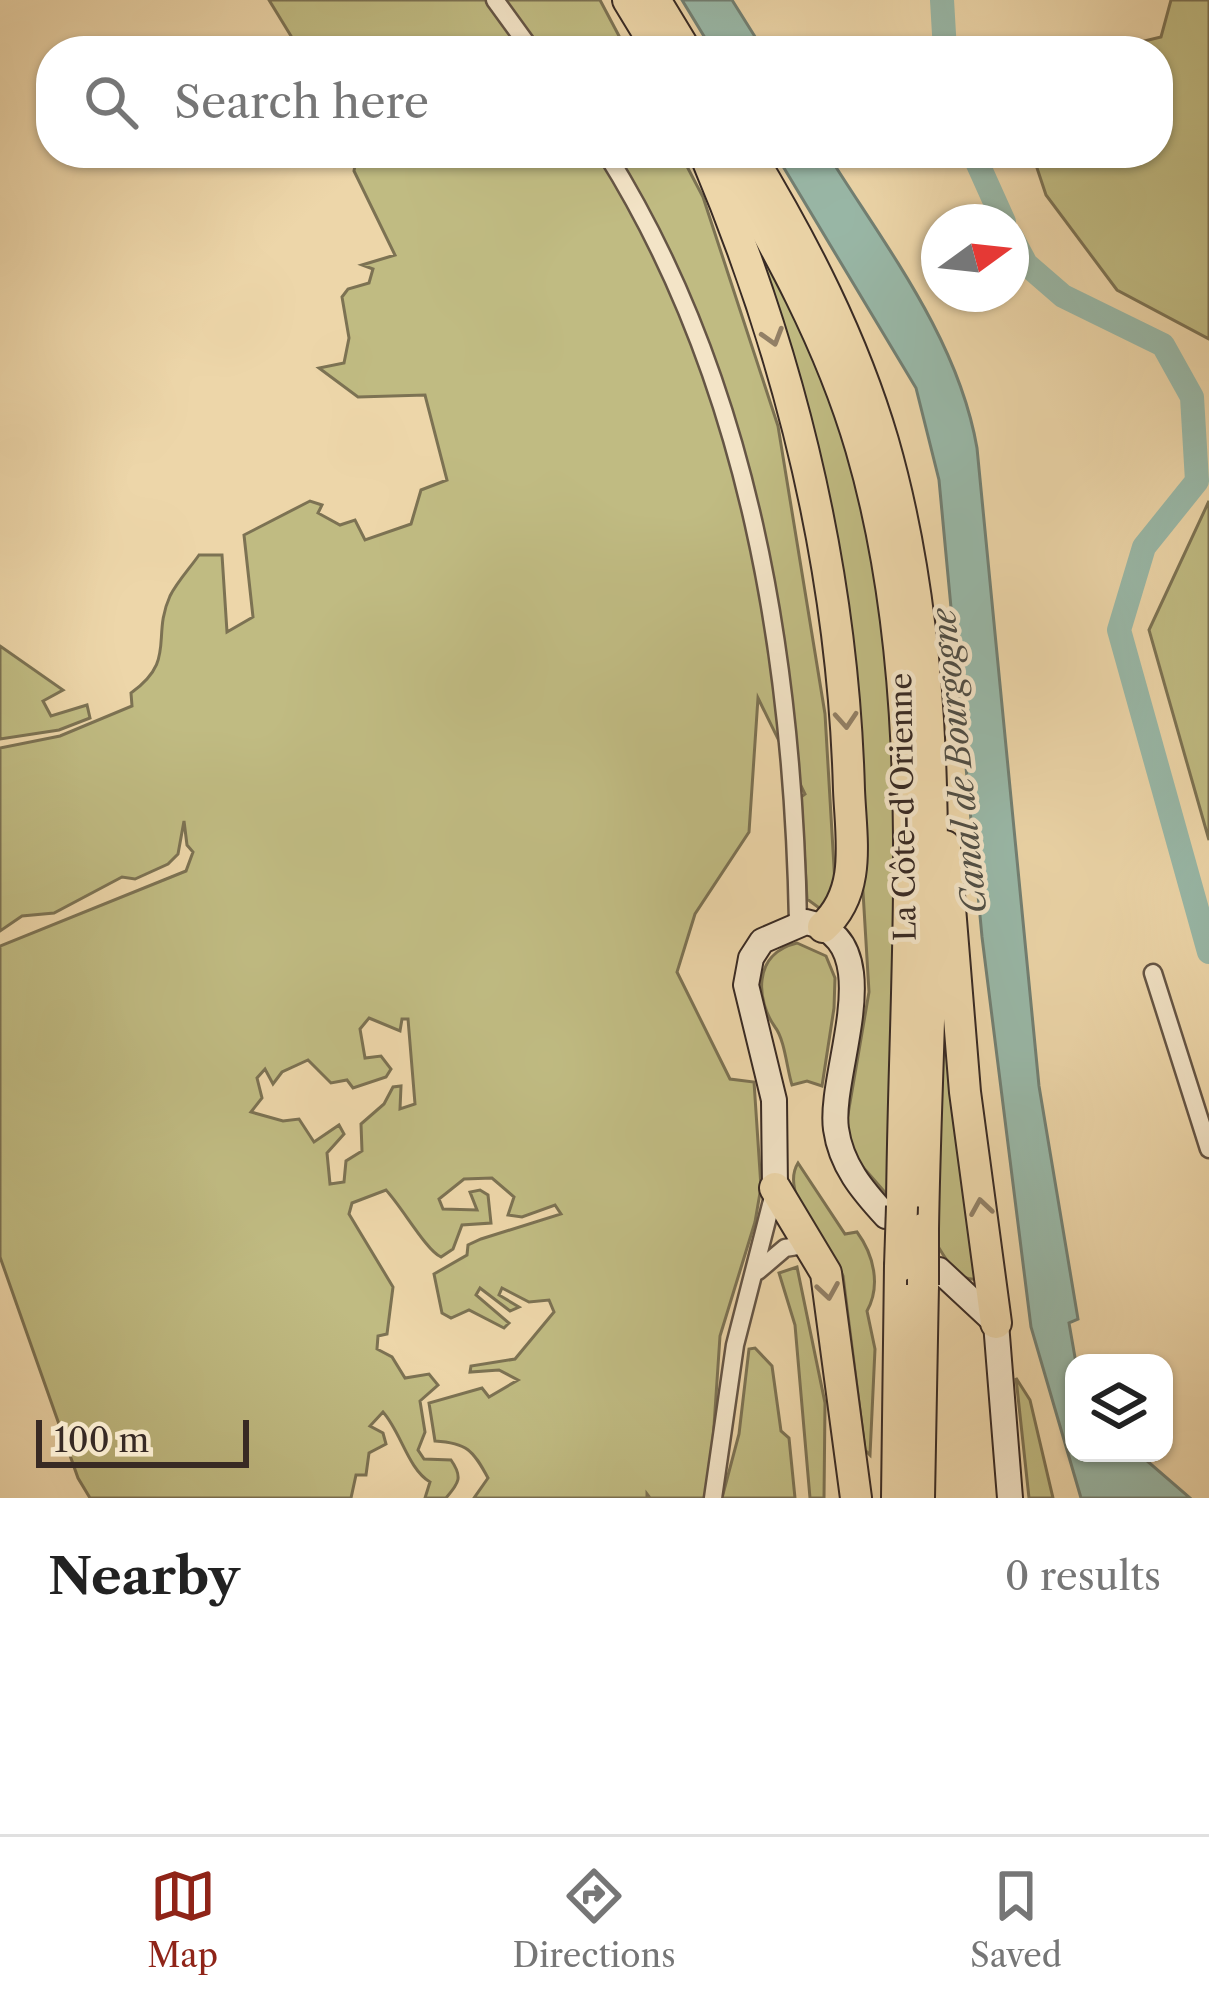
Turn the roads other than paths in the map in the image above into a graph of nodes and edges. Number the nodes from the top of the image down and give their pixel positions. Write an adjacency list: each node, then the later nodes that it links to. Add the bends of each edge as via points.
1 (495, 0): 3 (street)
2 (637, 1): 4 (highway); 5 (highway)
3 (521, 36)
4 (651, 36)
5 (671, 36)
6 (613, 168): 11 (street, via 701,353 758,529)
7 (710, 168): 11 (highway, one-way to 11, via 771,331 829,575 846,721 850,872 846,902)
8 (730, 168): 15 (highway, La Côte-d'Orienne, via 822,339 860,445 886,553 905,718)
9 (757, 168): 10 (highway, La Côte-d'Orienne, via 862,380 902,518)
10 (920, 631): 15 (highway, La Côte-d'Orienne, via 929,825); 19 (highway, one-way to 10)
11 (810, 924): 14 (main road, via 761,941 746,976 774,1100); 15 (main road, via 844,948 853,976 836,1096 839,1145 858,1184)
12 (1154, 973): 13 (street)
13 (1209, 1148)
14 (775, 1189): 16 (highway); 18 (street)
15 (904, 1217): 17 (highway, La Côte-d'Orienne, bridge)
16 (810, 1244): 18 (street, via 784,1248); 21 (highway, one-way to 21, via 828,1281)
17 (921, 1274): 19 (main road); 22 (highway, La Côte-d'Orienne); 23 (highway, La Côte-d'Orienne)
18 (753, 1276): 20 (street)
19 (996, 1323): 24 (main road)
20 (713, 1498)
21 (856, 1498)
22 (897, 1498)
23 (919, 1498)
24 (1010, 1498)

